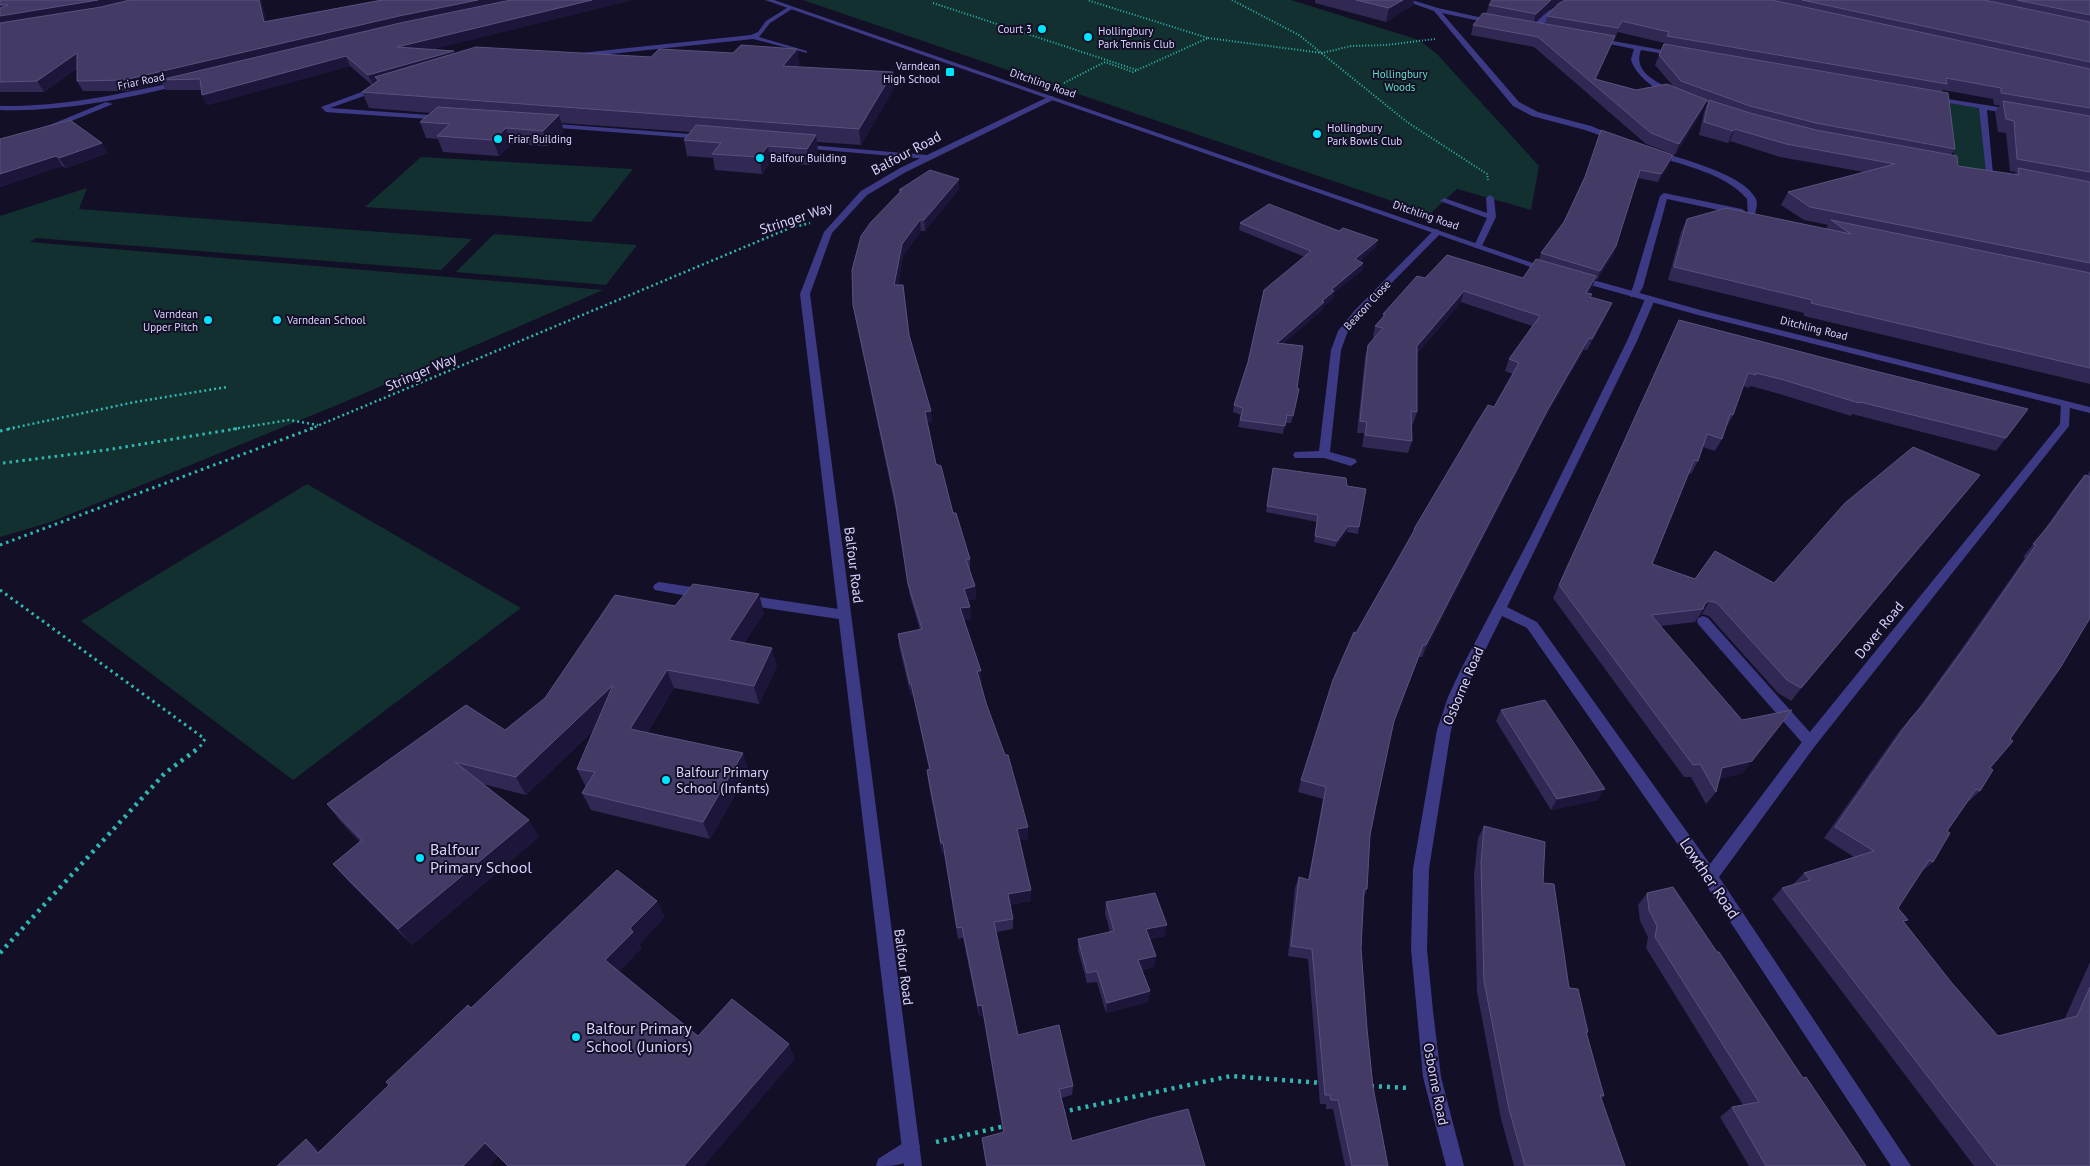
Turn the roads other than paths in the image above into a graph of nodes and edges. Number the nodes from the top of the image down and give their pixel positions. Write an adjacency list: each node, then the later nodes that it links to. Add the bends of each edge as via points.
1 (768, 0): 4 (street, Ditchling Road)
2 (1406, 0): 5 (street)
3 (1574, 0): 8 (street, via 1545,16)
4 (790, 8): 10 (street, via 768,22); 19 (street, Ditchling Road)
5 (1436, 10): 6 (street); 29 (street, via 1516,104 1547,118)
6 (1502, 24)
7 (1527, 28): 8 (street)
8 (1536, 30): 9 (street)
9 (1545, 31)
10 (753, 37): 13 (street); 14 (street, via 598,54)
11 (1592, 39): 12 (street)
12 (1638, 48): 15 (street); 20 (street, via 1634,61 1640,72)
13 (805, 52)
14 (571, 54)
15 (1687, 56)
16 (191, 81): 18 (street, Friar Road)
17 (390, 85): 26 (street, via 325,107 339,111)
18 (135, 93): 24 (street, Friar Road); 24 (street, via 38,131 43,120 34,112)
19 (1046, 97): 32 (street, Balfour Road); 39 (street, Ditchling Road)
20 (1680, 97)
21 (1928, 98): 22 (street)
22 (1983, 107): 25 (street); 34 (street)
23 (0, 108): 24 (street, Friar Road)
24 (21, 109)
25 (2022, 113)
26 (453, 118)
27 (539, 125): 28 (street)
28 (713, 138)
29 (1623, 141)
30 (792, 145): 32 (street)
31 (1650, 151): 43 (street, via 1736,184 1751,198 1756,215 1664,196)
32 (927, 157): 54 (street, Balfour Road, via 864,193 828,232 805,294)
33 (1982, 171): 34 (street)
34 (1990, 172): 35 (street)
35 (2000, 174)
36 (1490, 198): 38 (street)
37 (1444, 201): 38 (street)
38 (1492, 217): 40 (street)
39 (1437, 232): 40 (street, Ditchling Road); 47 (street, Beacon Close, via 1343,331 1336,350)
40 (1478, 246): 41 (street, Ditchling Road)
41 (1556, 273)
42 (1573, 278): 43 (street, Ditchling Road)
43 (1634, 295): 44 (street, Ditchling Road)
44 (1650, 299): 45 (street, Ditchling Road); 53 (street, Osborne Road, via 1632,342)
45 (2065, 404): 46 (street, Ditchling Road); 56 (street, Dover Road, via 2065,424)
46 (2090, 410)
47 (1324, 454): 48 (street); 49 (street)
48 (1299, 455)
49 (1351, 462)
50 (659, 587): 51 (street)
51 (718, 596)
52 (738, 599): 54 (street)
53 (1500, 609): 57 (street, Lowther Road, via 1532,625); 61 (street, Osborne Road, via 1455,697 1444,730 1421,869 1418,908 1424,1011 1435,1088)
54 (845, 615): 58 (street, Balfour Road)
55 (1703, 621): 56 (street)
56 (1810, 742): 57 (street, Dover Road)
57 (1710, 877): 62 (street, Lowther Road)
58 (911, 1148): 59 (street); 60 (street, Balfour Road)
59 (885, 1166)
60 (913, 1166)
61 (1454, 1166)
62 (1902, 1166)

